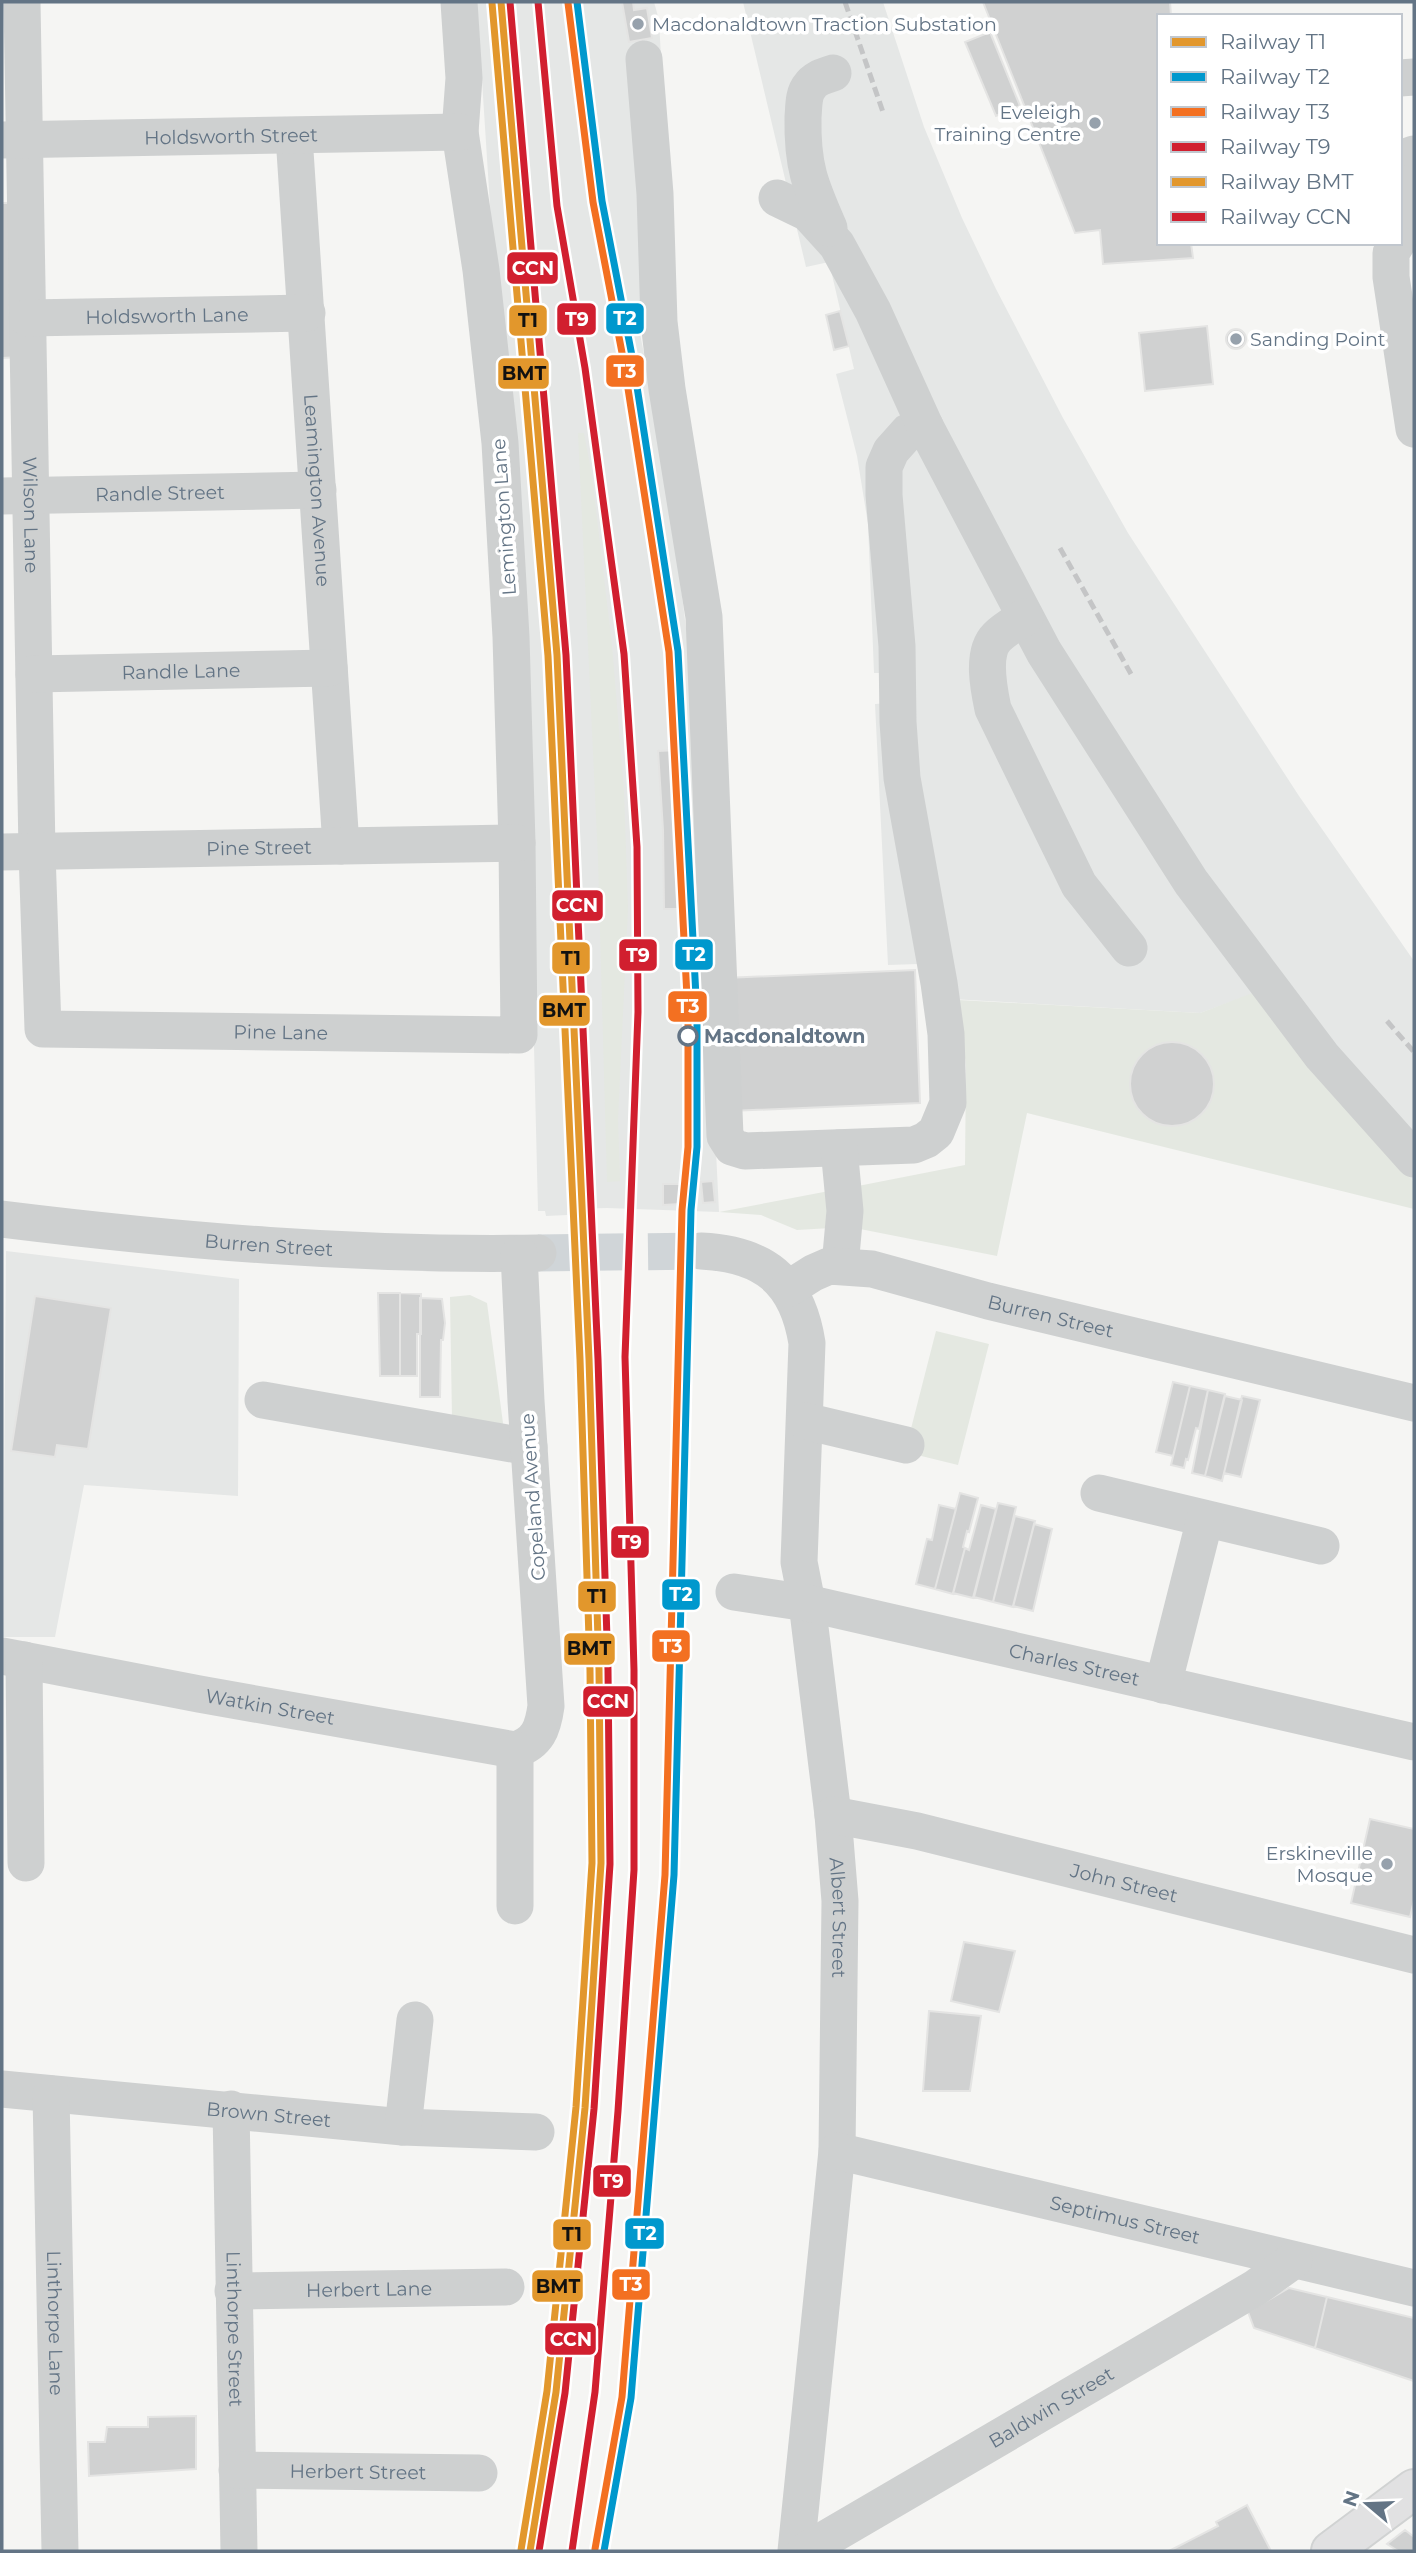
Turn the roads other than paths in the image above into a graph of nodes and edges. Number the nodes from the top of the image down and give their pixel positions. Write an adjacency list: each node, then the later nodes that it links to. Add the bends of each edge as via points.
1 (22, 2): 7 (street, Wilson Lane)
2 (460, 2): 5 (street, Lemington Lane, via 464,78)
3 (644, 59): 28 (street, via 659,322 704,617 725,1136 732,1147 745,1151)
4 (833, 72): 11 (street, via 808,87 803,152 809,183)
5 (460, 132): 6 (street, Holdsworth Street); 22 (street, Lemington Lane, via 500,443 512,637)
6 (294, 136): 7 (street, Holdsworth Street); 13 (street, Leamington Avenue)
7 (13, 140): 14 (street, Wilson Lane)
8 (1402, 186): 10 (street, via 1408,197 1409,219)
9 (777, 198): 11 (street, via 808,213)
10 (1402, 233)
11 (837, 245): 15 (street, via 873,311)
12 (1396, 245): 16 (street, via 1391,253 1391,276)
13 (307, 313): 14 (street, Holdsworth Lane); 17 (street, Leamington Avenue)
14 (27, 318): 18 (street, Wilson Lane)
15 (925, 426): 19 (street); 28 (street, via 908,432 891,450 884,467 884,495 902,778 939,983 948,1103 936,1132 914,1145)
16 (1414, 429)
17 (318, 491): 18 (street, Randle Street); 20 (street, Leamington Avenue)
18 (17, 496): 21 (street, Wilson Lane)
19 (1025, 617): 25 (street, via 995,638 992,646 987,678 993,709 1079,885); 29 (street, via 1191,882 1322,1056)
20 (329, 668): 21 (street, Randle Lane); 23 (street, Leamington Avenue)
21 (34, 674): 24 (street, Wilson Lane)
22 (517, 843): 23 (street, Pine Street); 27 (street, Lemington Lane)
23 (341, 846): 24 (street, Pine Street)
24 (19, 852): 26 (street, Wilson Lane)
25 (1129, 948)
26 (43, 1029): 27 (street, Pine Lane)
27 (519, 1035)
28 (839, 1148): 33 (street, via 845,1211)
29 (1414, 1159)
30 (2, 1219): 32 (street, Burren Street, via 270,1247)
31 (701, 1251): 34 (street, via 747,1257)
32 (528, 1254): 39 (street, Copeland Avenue)
33 (840, 1266): 34 (street, Burren Street, via 824,1268); 36 (street, Burren Street, via 888,1272 1001,1304)
34 (788, 1289): 37 (street, Albert Street, via 804,1323 807,1343)
35 (263, 1400): 39 (street)
36 (1414, 1403)
37 (805, 1422): 38 (street); 44 (street, Albert Street, via 799,1562)
38 (906, 1445)
39 (529, 1447): 48 (street, Copeland Avenue, via 547,1706 544,1723)
40 (1099, 1493): 41 (street)
41 (1205, 1519): 42 (street); 46 (street)
42 (1321, 1546)
43 (734, 1591): 44 (street, Charles Street)
44 (807, 1603): 46 (street, Charles Street); 49 (street, Albert Street)
45 (13, 1658): 48 (street, Watkin Street, via 198,1694); 50 (street)
46 (1164, 1685): 47 (street, Charles Street)
47 (1414, 1742)
48 (526, 1744): 51 (street, Copeland Avenue)
49 (833, 1815): 52 (street, John Street, via 917,1831); 59 (street, Albert Street, via 840,1901)
50 (26, 1863)
51 (515, 1906)
52 (1414, 1955)
53 (415, 2020): 57 (street)
54 (2, 2089): 55 (street, Brown Street)
55 (51, 2094): 56 (street, Brown Street); 67 (street, Linthorpe Lane)
56 (231, 2109): 57 (street, Brown Street); 63 (street, Linthorpe Street)
57 (403, 2127): 58 (street, Brown Street)
58 (536, 2132)
59 (836, 2151): 60 (street, Septimus Street); 69 (street, Albert Street)
60 (1294, 2260): 62 (street, Septimus Street); 70 (street, Baldwin Street, via 1255,2288)
61 (506, 2287): 63 (street, Herbert Lane)
62 (1414, 2288)
63 (233, 2291): 64 (street, Linthorpe Street)
64 (237, 2470): 65 (street, Herbert Street); 68 (street, Linthorpe Street)
65 (480, 2473)
66 (1414, 2489): 71 (main road)
67 (60, 2551)
68 (239, 2551)
69 (796, 2551)
70 (805, 2551)
71 (1331, 2551)

